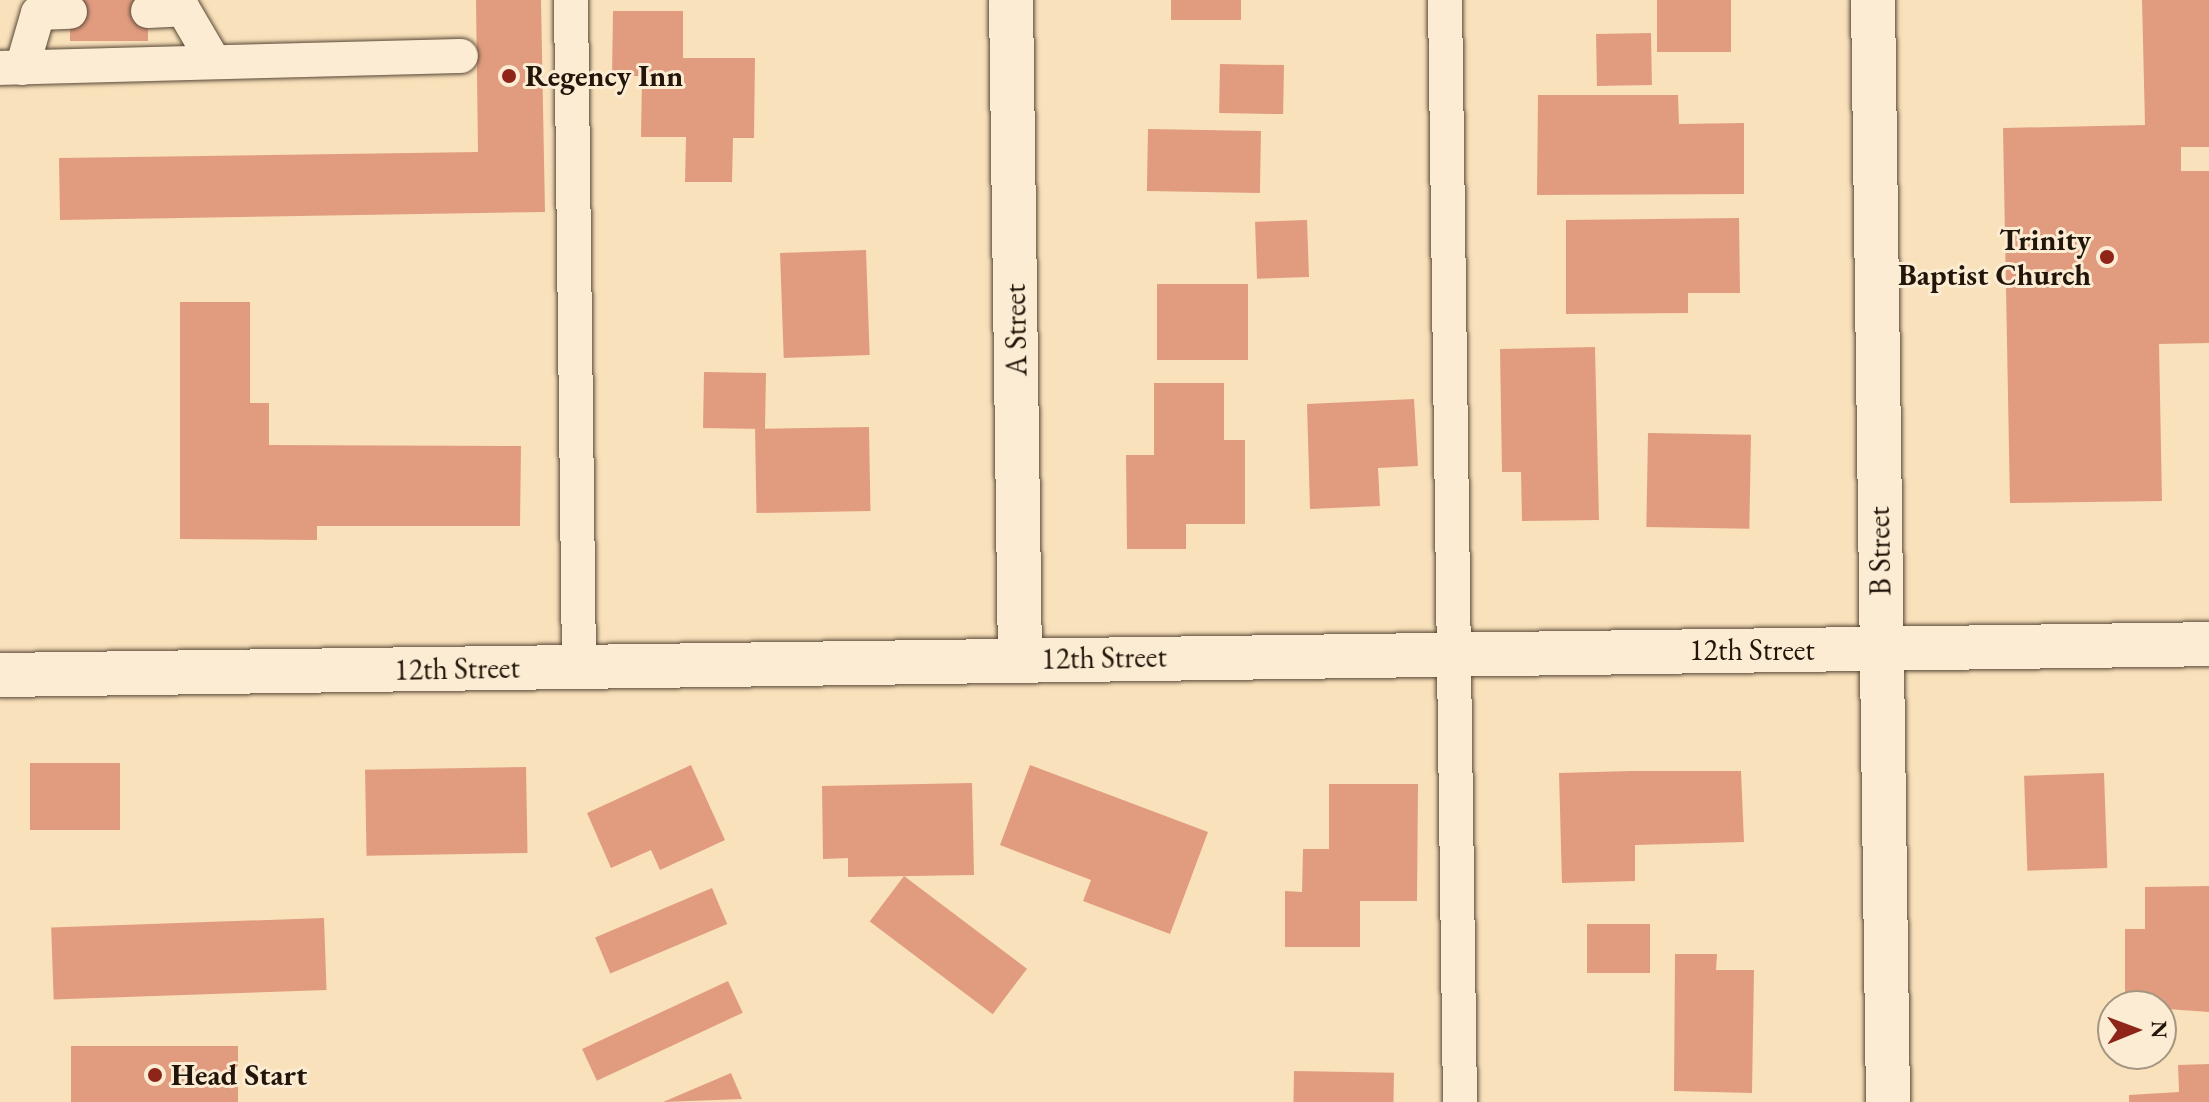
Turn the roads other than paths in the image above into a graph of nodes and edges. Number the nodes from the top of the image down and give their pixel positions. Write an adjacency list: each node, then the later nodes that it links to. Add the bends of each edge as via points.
1 (571, 0): 14 (lane)
2 (1011, 0): 13 (street, A Street)
3 (1445, 0): 12 (lane)
4 (1873, 0): 11 (street, B Street)
5 (148, 11): 8 (lane, via 183,9)
6 (70, 12): 9 (lane, via 38,13)
7 (461, 56): 8 (lane)
8 (214, 62): 9 (lane)
9 (11, 68)
10 (2209, 644): 11 (street, 12th Street)
11 (1882, 650): 12 (street, 12th Street); 17 (street, B Street)
12 (1455, 651): 13 (street, 12th Street); 16 (lane)
13 (1020, 660): 14 (street, 12th Street)
14 (579, 668): 15 (street, 12th Street)
15 (0, 675)
16 (1460, 1102)
17 (1888, 1102)

